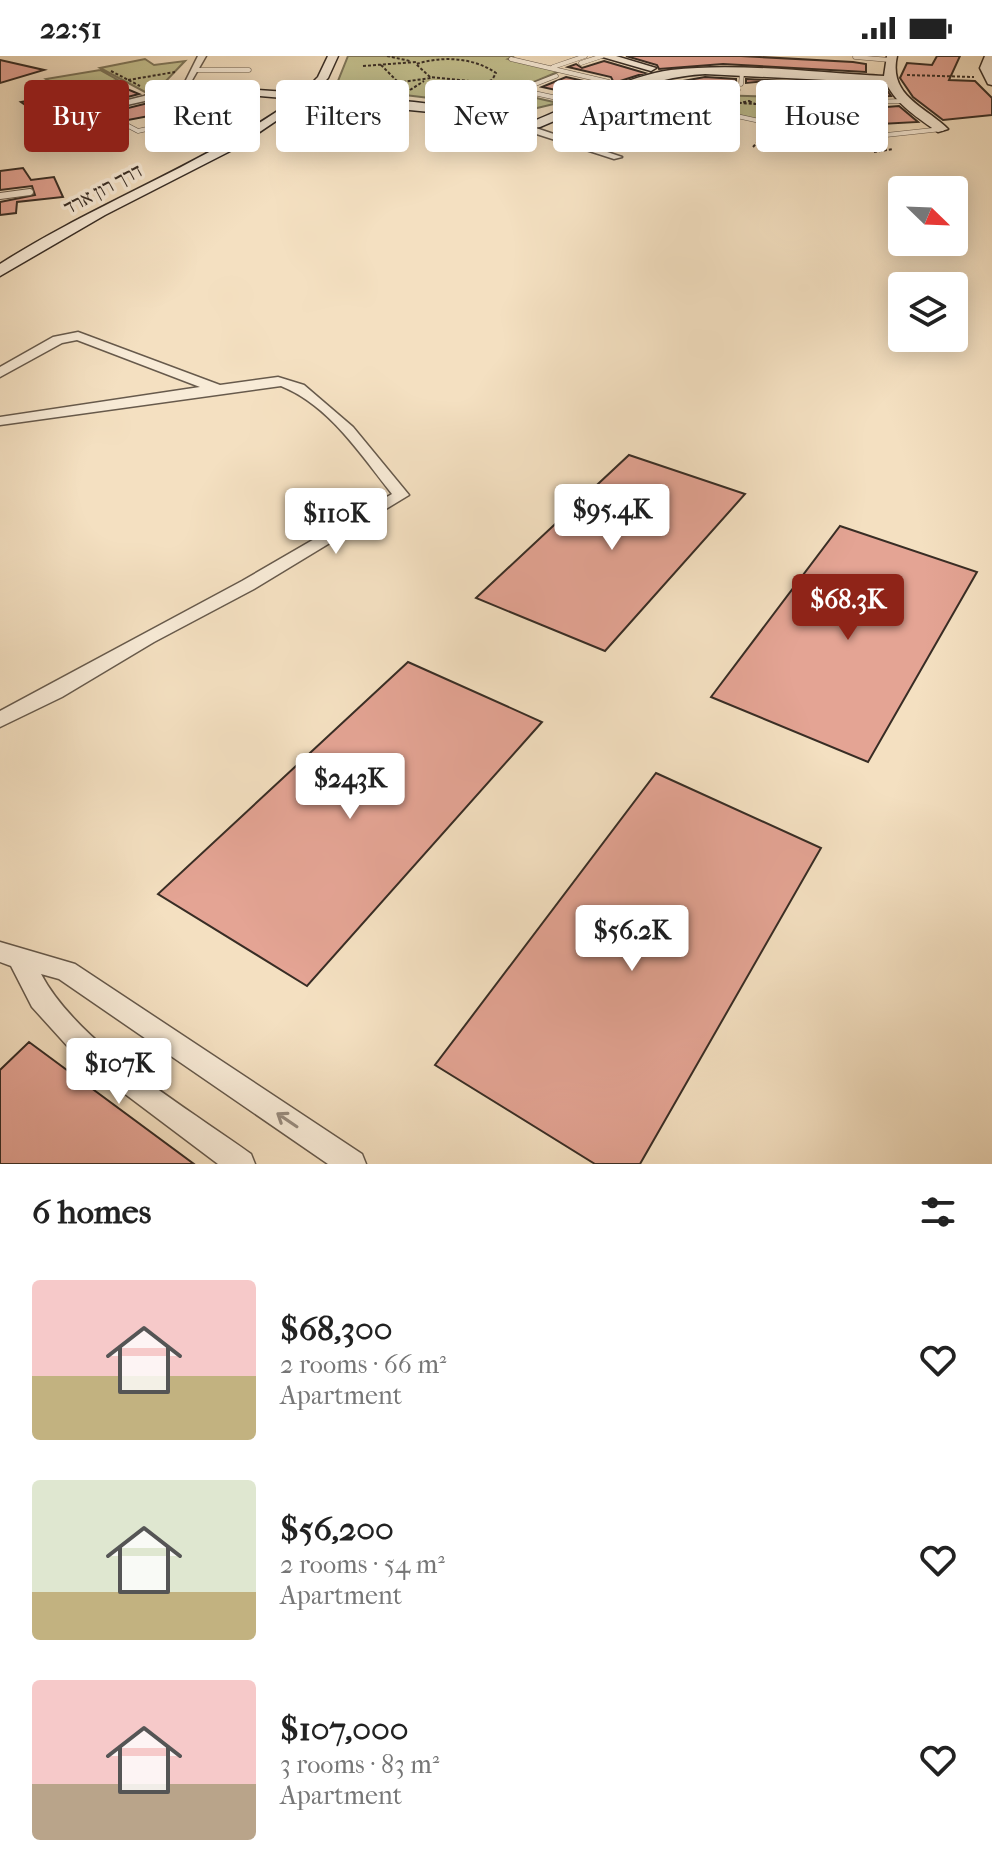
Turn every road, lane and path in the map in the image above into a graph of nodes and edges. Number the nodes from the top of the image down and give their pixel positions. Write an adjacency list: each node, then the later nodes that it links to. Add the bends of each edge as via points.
1 (202, 56): 30 (street)
2 (333, 56): 32 (street, דרך רון ארד)
3 (387, 56): 14 (path)
4 (432, 56): 12 (path); 14 (path)
5 (480, 56): 12 (path)
6 (585, 56): 19 (lane)
7 (603, 56): 13 (street); 15 (lane)
8 (990, 56): 38 (street, via 985,68)
9 (854, 58): 10 (lane)
10 (891, 58): 28 (street)
11 (511, 59): 19 (lane)
12 (469, 60): 27 (path, via 492,69 496,77 471,84)
13 (621, 60): 20 (street); 21 (street)
14 (417, 62): 16 (path); 27 (path, via 420,70)
15 (581, 63)
16 (381, 65): 17 (path); 33 (path)
17 (363, 66)
18 (157, 67): 24 (path)
19 (553, 67): 35 (lane)
20 (652, 68): 21 (street); 36 (street)
21 (676, 69): 37 (street); 40 (street)
22 (249, 70): 30 (lane)
23 (111, 71): 29 (path)
24 (167, 72): 29 (path); 30 (path)
25 (306, 76): 31 (street, דרך רון ארד)
26 (556, 76): 43 (lane, via 520,90)
27 (434, 77): 34 (path)
28 (889, 78): 38 (path); 40 (street); 45 (street)
29 (128, 80)
30 (190, 80)
31 (304, 80)
32 (321, 80)
33 (396, 80)
34 (426, 80)
35 (602, 80)
36 (626, 80)
37 (647, 80)
38 (991, 80)
39 (425, 81): 41 (path)
40 (741, 82)
41 (410, 90)
42 (260, 96): 47 (street)
43 (553, 97)
44 (888, 101): 45 (lane)
45 (906, 101): 50 (street)
46 (276, 104): 57 (street, דרך רון ארד)
47 (268, 105)
48 (276, 118): 58 (street, דרך רון ארד)
49 (537, 125): 54 (street)
50 (942, 129): 51 (lane)
51 (888, 135)
52 (627, 152): 53 (street)
53 (630, 153)
54 (617, 157)
55 (30, 192): 56 (lane)
56 (0, 196)
57 (29, 235)
58 (0, 271)
59 (0, 373): 60 (street, via 45,347 78,336)
60 (218, 389): 61 (street); 62 (street, via 284,382 317,400 401,495)
61 (0, 421)
62 (0, 720)
63 (9, 954): 64 (street, via 89,1052); 65 (street, one-way to 63, via 66,971)
64 (241, 1164)
65 (352, 1164)

